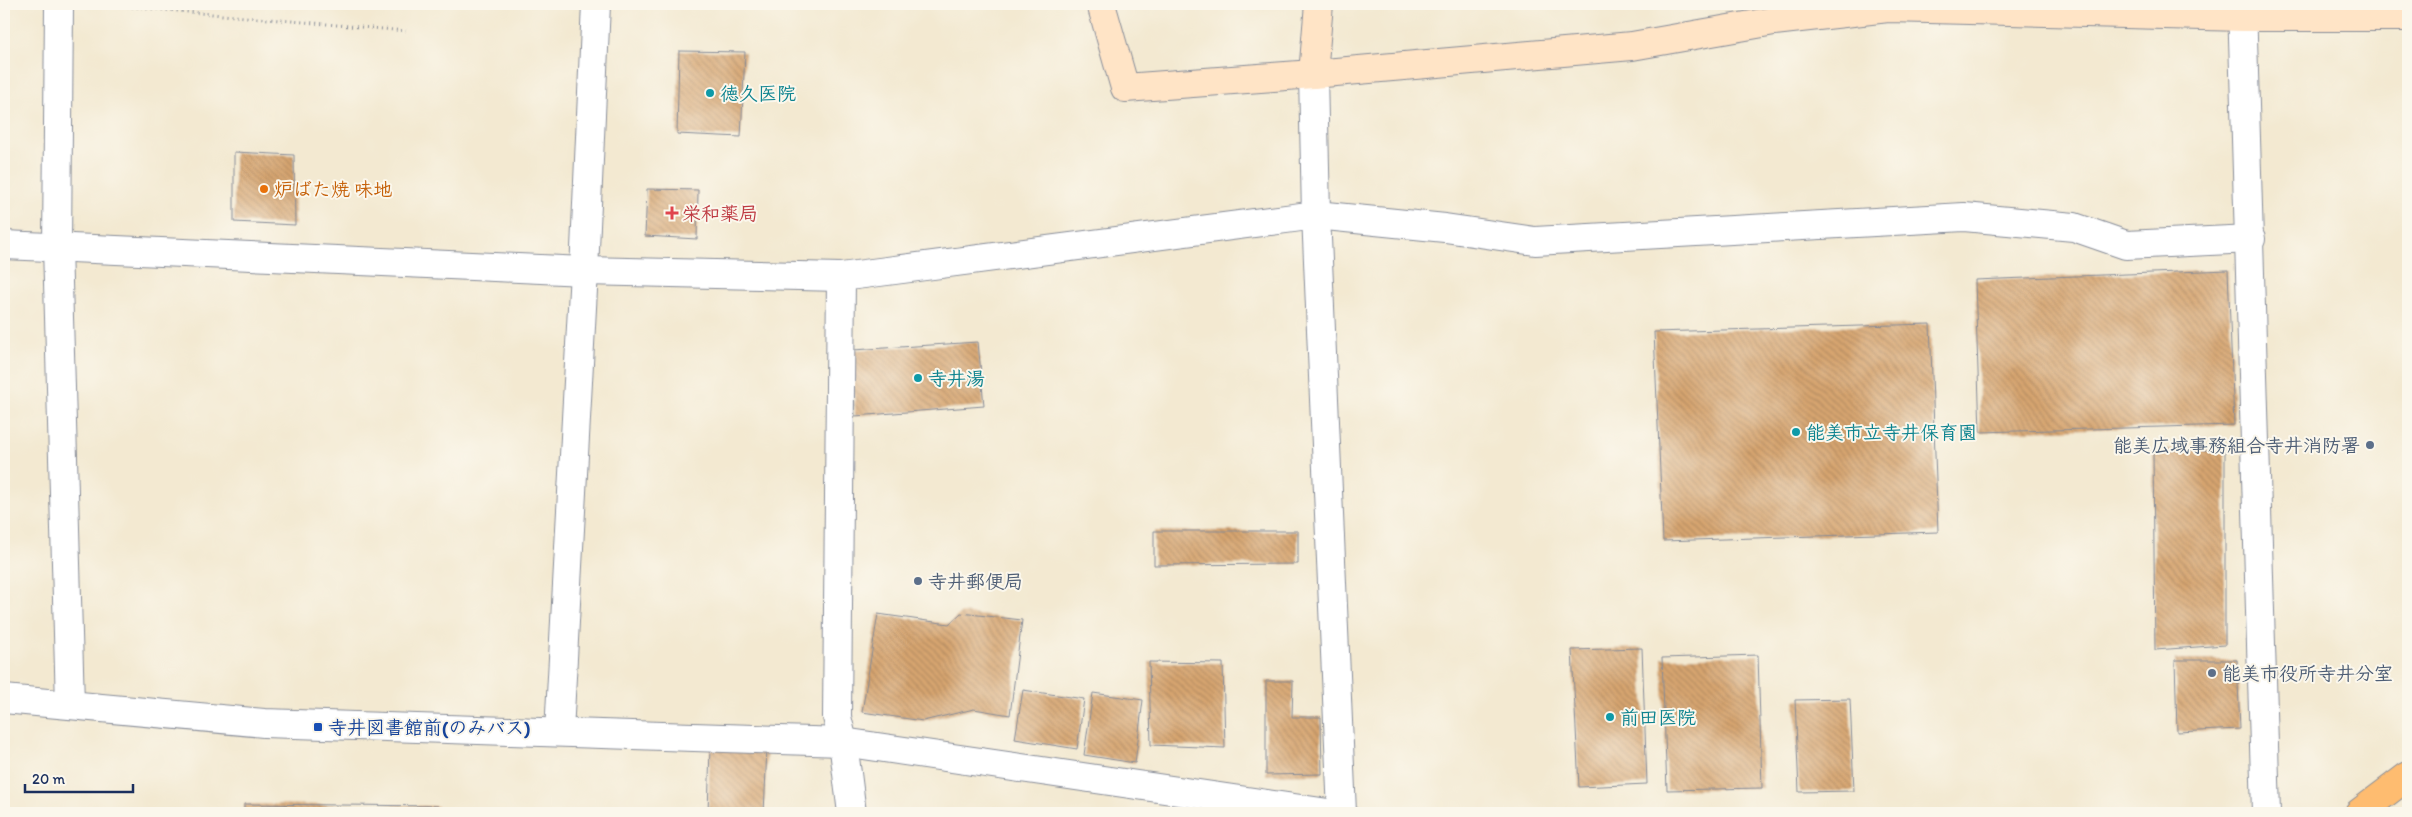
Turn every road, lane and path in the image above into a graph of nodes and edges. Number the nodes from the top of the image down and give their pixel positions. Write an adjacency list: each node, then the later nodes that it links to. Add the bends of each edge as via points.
1 (59, 4): 13 (street)
2 (96, 4): 8 (path)
3 (596, 4): 14 (street)
4 (1101, 4): 9 (main road, via 1125,88)
5 (1319, 4): 9 (main road)
6 (2243, 10): 7 (main road); 9 (main road, via 1888,8 1774,21 1632,46); 11 (street)
7 (2408, 17)
8 (406, 31)
9 (1313, 74): 10 (street)
10 (1316, 215): 11 (street, via 1535,241 1964,217 2074,227 2126,245); 15 (street); 23 (street)
11 (2251, 239): 24 (street)
12 (4, 245): 13 (street)
13 (57, 247): 14 (street); 17 (street)
14 (584, 271): 15 (street); 18 (street)
15 (841, 277): 19 (street, via 837,717)
16 (4, 699): 17 (street)
17 (70, 704): 18 (street, via 264,723)
18 (559, 732): 19 (street)
19 (842, 742): 21 (street); 22 (street)
20 (2408, 776): 25 (main road)
21 (852, 813)
22 (1328, 813)
23 (1342, 813)
24 (2266, 813)
25 (2359, 813)

